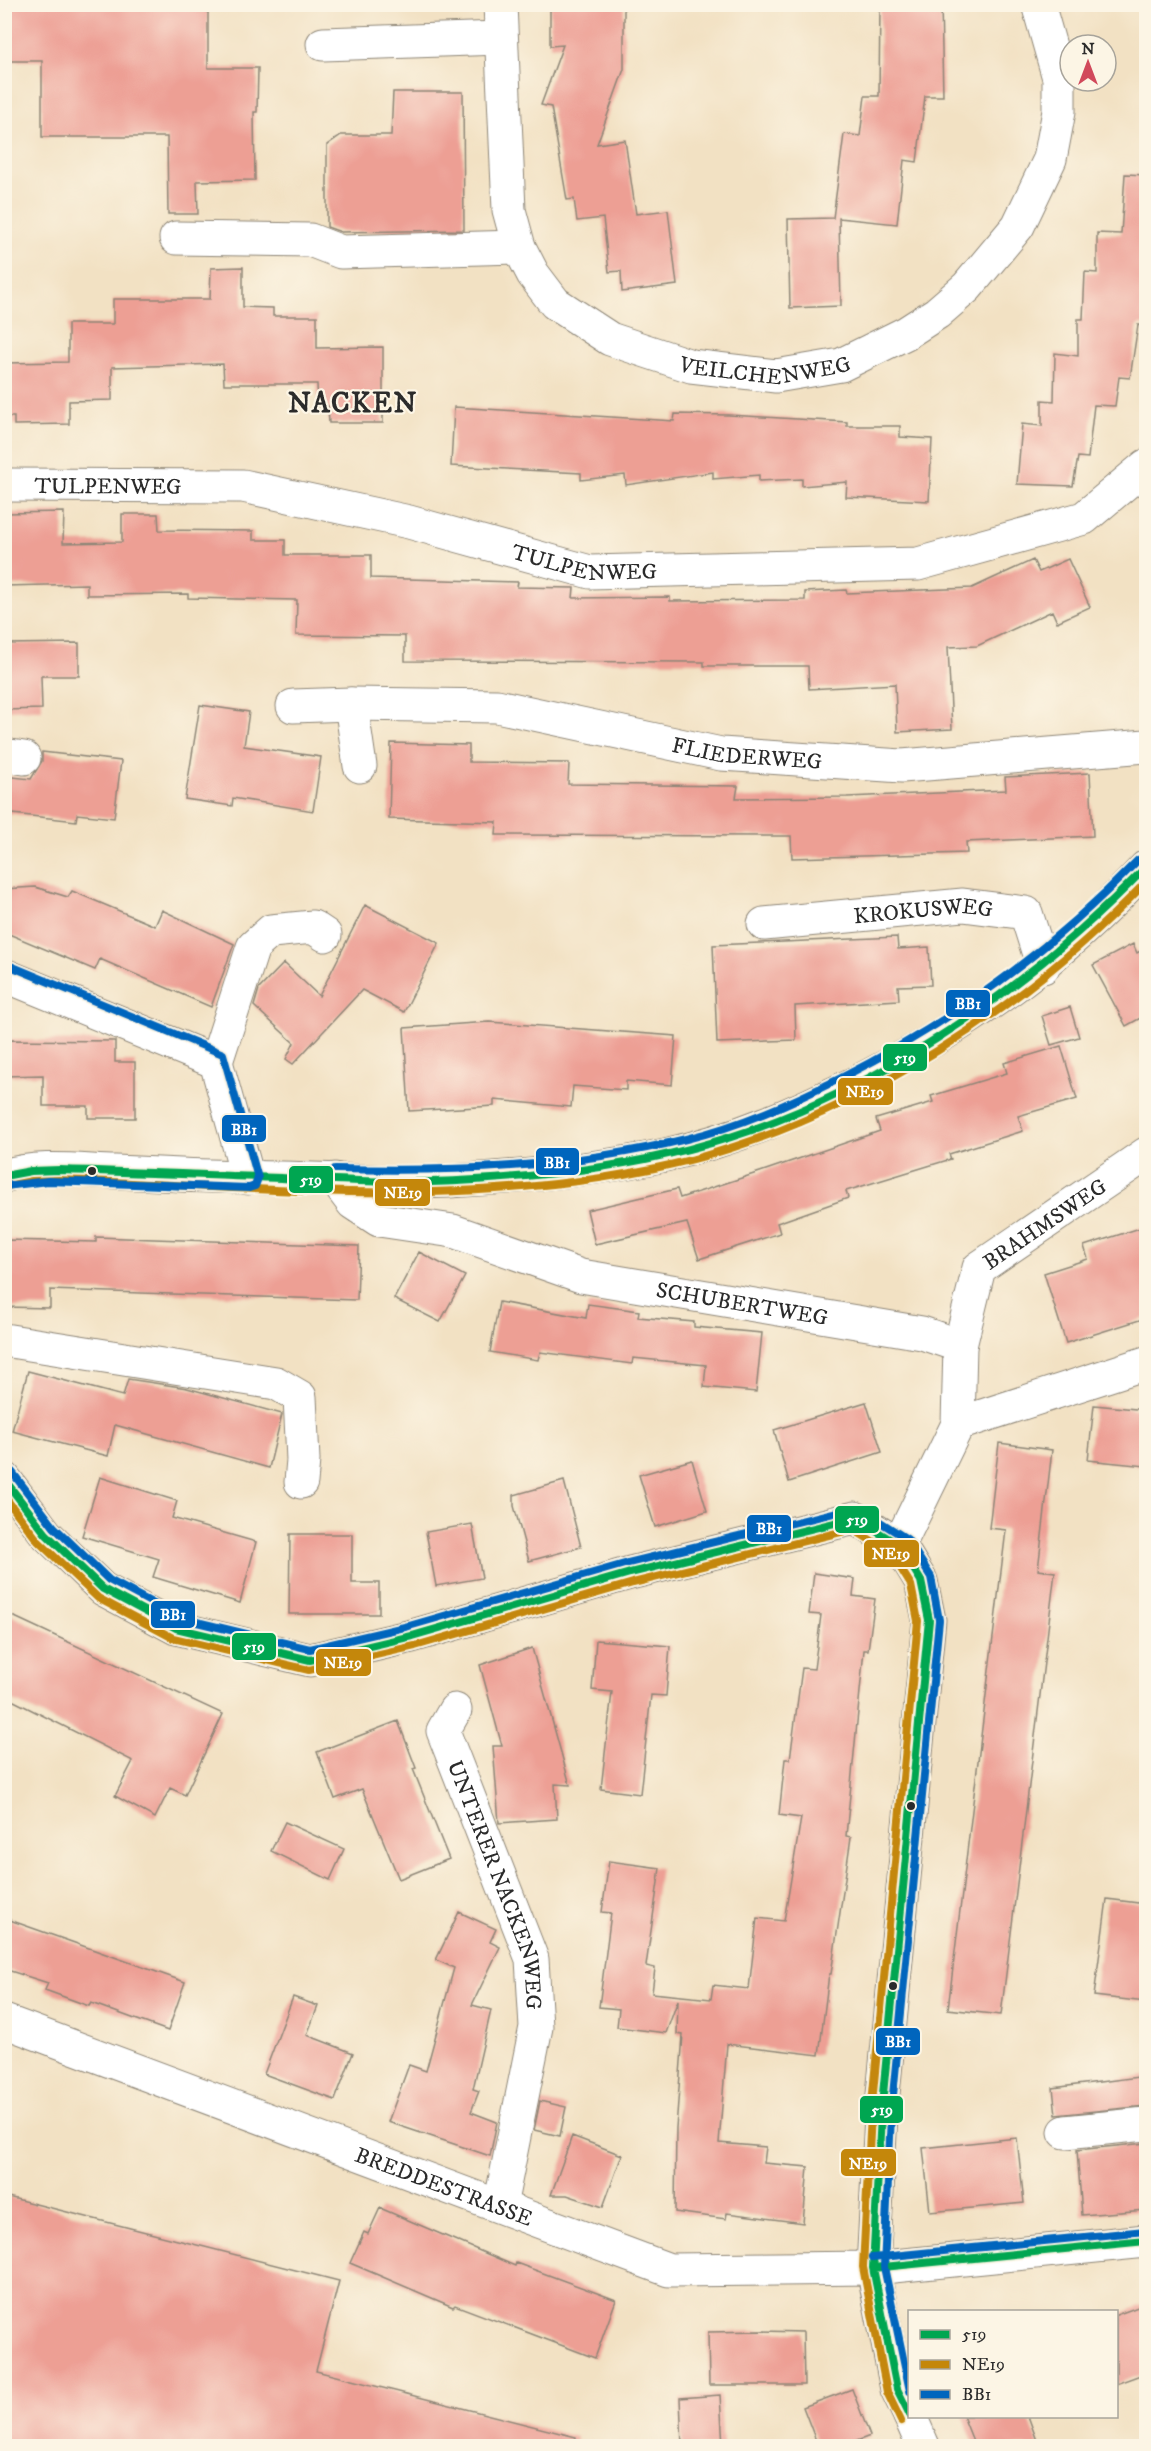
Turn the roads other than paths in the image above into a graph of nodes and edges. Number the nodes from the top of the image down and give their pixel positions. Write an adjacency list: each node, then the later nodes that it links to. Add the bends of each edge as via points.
1 (500, 4): 3 (street, VEILCHENWEG)
2 (1038, 4): 6 (street, VEILCHENWEG, via 1059,78 1059,111 1050,159 1018,226 967,287 937,313 842,365 776,376 691,366 610,339 555,303)
3 (501, 39): 4 (street); 6 (street, VEILCHENWEG, via 509,210)
4 (323, 44)
5 (176, 238): 6 (street, via 310,240 341,252)
6 (519, 247)
7 (1146, 466): 8 (street, TULPENWEG, via 1084,518 918,564 590,572 409,522 243,486)
8 (4, 484)
9 (351, 704): 10 (street, FLIEDERWEG); 11 (street, FLIEDERWEG, via 497,706 721,754 902,766); 12 (street)
10 (293, 706)
11 (1146, 746)
12 (360, 766)
13 (1146, 867): 16 (street, via 1105,912)
14 (764, 924): 16 (street, KROKUSWEG, via 963,906 1026,913)
15 (325, 935): 18 (street, via 314,927 271,931 253,946)
16 (1043, 967): 22 (street, via 974,1017 901,1059 751,1131 666,1155 581,1169 448,1181)
17 (4, 975): 18 (street)
18 (216, 1062): 21 (street)
19 (1146, 1154): 24 (street, BRAHMSWEG, via 979,1268)
20 (4, 1176): 21 (street, via 47,1170)
21 (248, 1178): 22 (street)
22 (335, 1179): 24 (street, SCHUBERTWEG, via 353,1203 379,1220 453,1231 581,1276 922,1333)
23 (4, 1340): 28 (street, via 276,1383 300,1397)
24 (960, 1346): 26 (street)
25 (1146, 1363): 26 (street)
26 (958, 1424): 29 (street)
27 (4, 1478): 29 (street, via 46,1533 103,1589 176,1628 310,1660 855,1518)
28 (301, 1482)
29 (898, 1545): 36 (street, via 921,1581 929,1620 881,2115)
30 (455, 1710): 34 (street, UNTERER NACKENWEG, via 443,1731 532,1959 536,2027)
31 (4, 2021): 34 (street, BREDDESTRASSE)
32 (1146, 2124): 33 (street)
33 (1065, 2132)
34 (500, 2206): 36 (street, BREDDESTRASSE, via 669,2270)
35 (1146, 2241): 36 (street, BREDDESTRASSE)
36 (873, 2268): 37 (street, via 897,2389)
37 (908, 2412)
38 (911, 2418): 39 (street)
39 (924, 2446)

